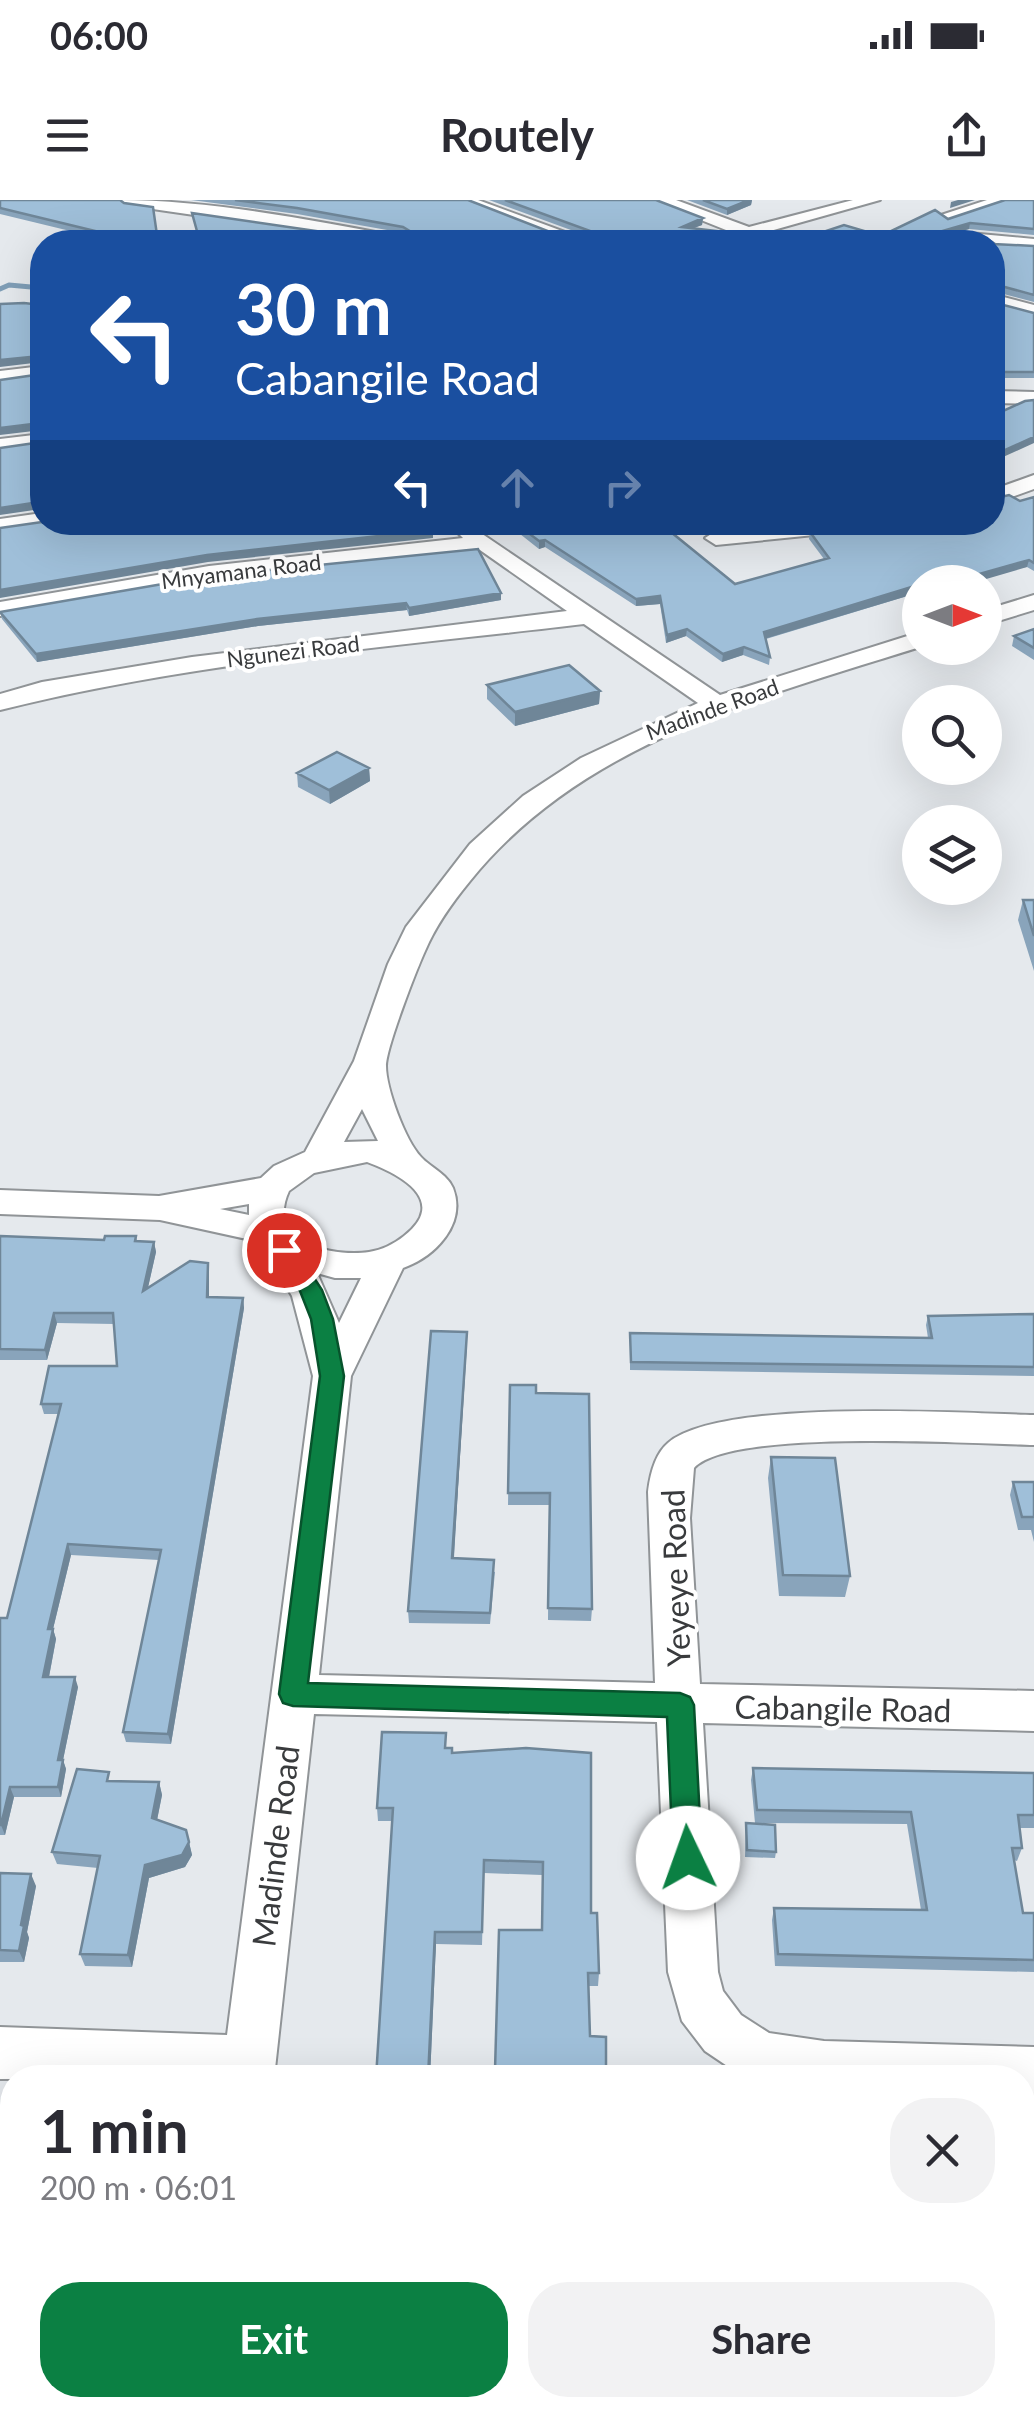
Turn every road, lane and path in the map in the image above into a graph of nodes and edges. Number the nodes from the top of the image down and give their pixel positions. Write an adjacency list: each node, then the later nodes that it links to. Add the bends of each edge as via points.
1 (125, 200): 7 (street)
2 (463, 200): 8 (street)
3 (658, 200): 9 (street)
4 (872, 200): 10 (street)
5 (1005, 200): 6 (street)
6 (946, 216)
7 (338, 230)
8 (549, 230)
9 (743, 230)
10 (757, 230)
11 (1005, 244): 12 (street)
12 (1034, 244)
13 (1005, 302): 14 (street)
14 (1034, 311)
15 (30, 373): 16 (street)
16 (0, 377)
17 (1005, 398): 18 (street)
18 (1034, 398)
19 (30, 441): 20 (street)
20 (0, 445)
21 (1034, 481): 22 (street)
22 (1005, 493)
23 (30, 522): 24 (street)
24 (0, 526)
25 (473, 535): 28 (street)
26 (746, 535): 27 (street)
27 (716, 538)
28 (484, 543): 30 (street, Mnyamana Road, via 209,573); 32 (street)
29 (1034, 602): 31 (street)
30 (0, 608)
31 (1002, 612)
32 (588, 616): 34 (street, Ngunezi Road, via 192,664); 35 (street)
33 (902, 645): 35 (street, Madinde Road)
34 (0, 702)
35 (714, 703): 36 (street, Madinde Road, via 579,768 520,810 473,856 395,976)
36 (369, 1063): 37 (street, Madinde Road); 38 (street, Madinde Road, via 377,1106)
37 (322, 1155): 38 (street, via 370,1150); 39 (street)
38 (404, 1158): 43 (street, via 431,1178 440,1198 438,1222 417,1248)
39 (274, 1188): 41 (street); 42 (street, via 266,1210)
40 (0, 1202): 41 (street)
41 (159, 1208): 42 (street)
42 (277, 1241): 43 (street, via 320,1266); 44 (street, Madinde Road, via 322,1319)
43 (387, 1263): 44 (street, Madinde Road)
44 (332, 1376): 46 (street, Madinde Road)
45 (1034, 1430): 47 (street, Yeyeye Road, via 741,1432 681,1454 670,1478 668,1518)
46 (293, 1694): 47 (street, Cabangile Road); 51 (street, Madinde Road)
47 (680, 1705): 48 (street, Cabangile Road); 52 (street, Yeyeye Road, via 692,1972 700,2003 722,2033 761,2058)
48 (1034, 1711)
49 (0, 2052): 50 (street)
50 (179, 2065)
51 (249, 2065)
52 (810, 2065)

